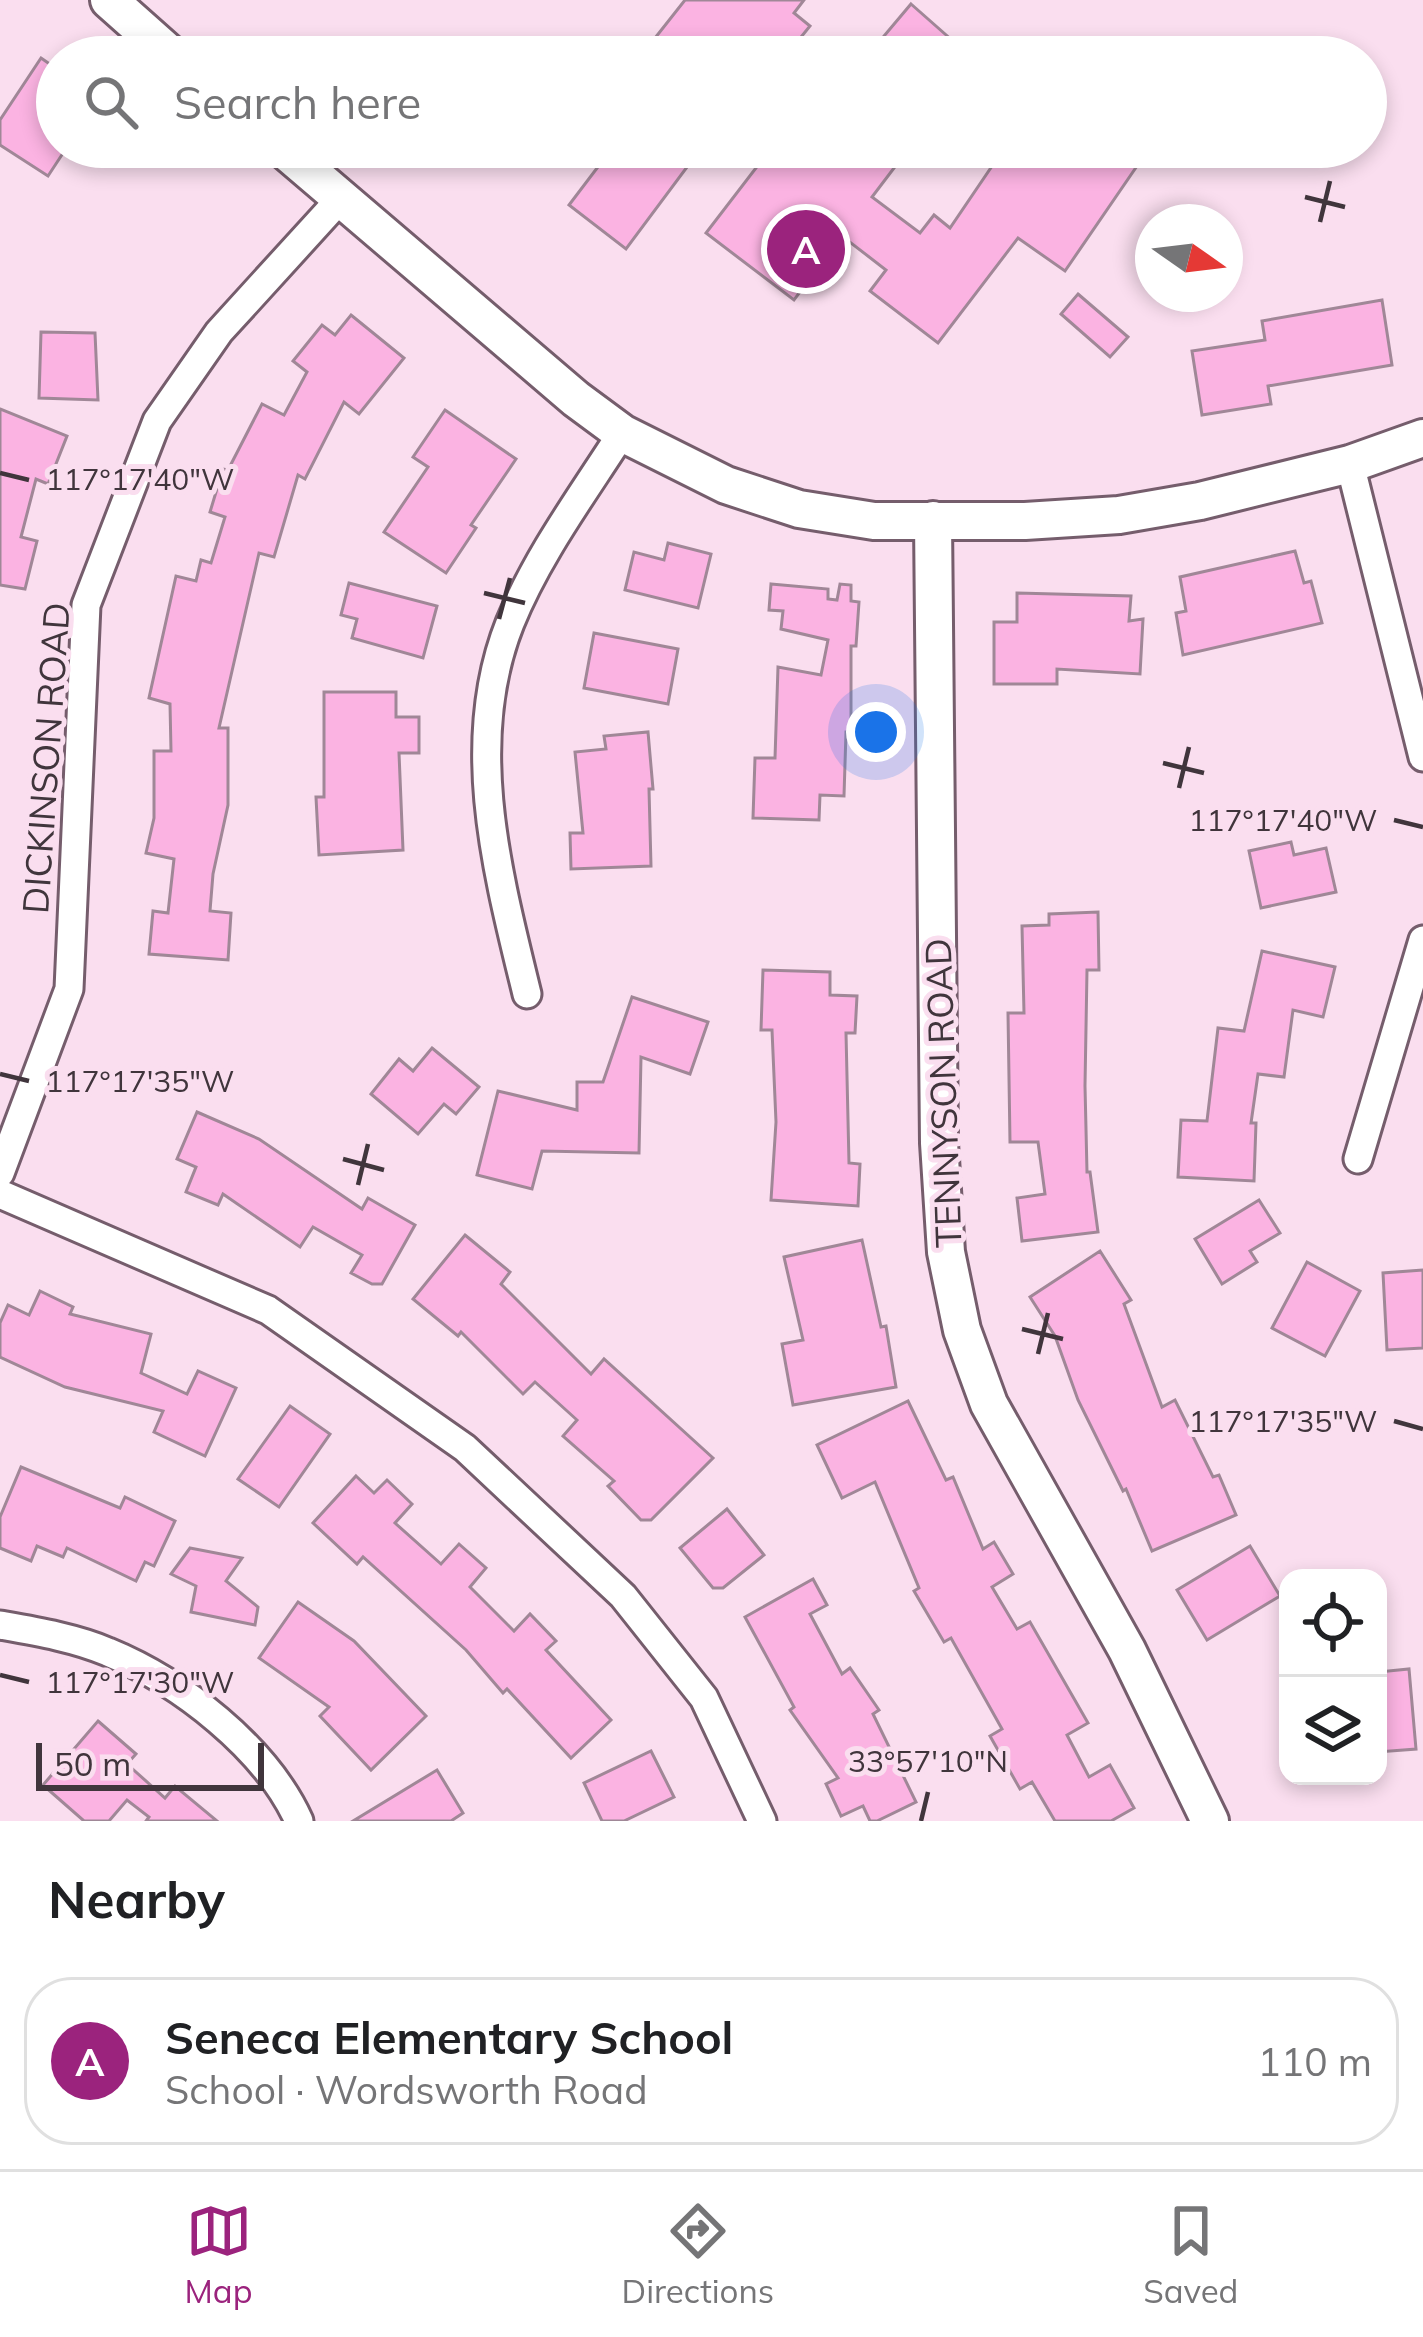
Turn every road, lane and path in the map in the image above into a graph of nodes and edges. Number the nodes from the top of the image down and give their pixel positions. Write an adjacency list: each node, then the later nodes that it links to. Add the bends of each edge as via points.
1 (109, 0): 2 (street)
2 (149, 36)
3 (307, 168): 4 (street)
4 (342, 197): 5 (street); 13 (street, DICKINSON ROAD, via 219,332 157,421 86,605 69,989)
5 (622, 433): 8 (street, via 799,509); 11 (street, via 509,625 489,704 487,787)
6 (1423, 438): 7 (street)
7 (1350, 464): 8 (street, via 1119,515); 9 (street)
8 (933, 520): 18 (street, TENNYSON ROAD, via 939,1143 946,1252 962,1330 989,1404 1127,1650)
9 (1423, 757)
10 (1423, 940): 12 (street)
11 (527, 994)
12 (1358, 1160)
13 (0, 1173)
14 (0, 1193): 17 (street, via 268,1310 465,1448 622,1596 704,1698)
15 (0, 1625): 16 (street, via 107,1651 189,1695 247,1747)
16 (299, 1821)
17 (761, 1821)
18 (1210, 1821)

